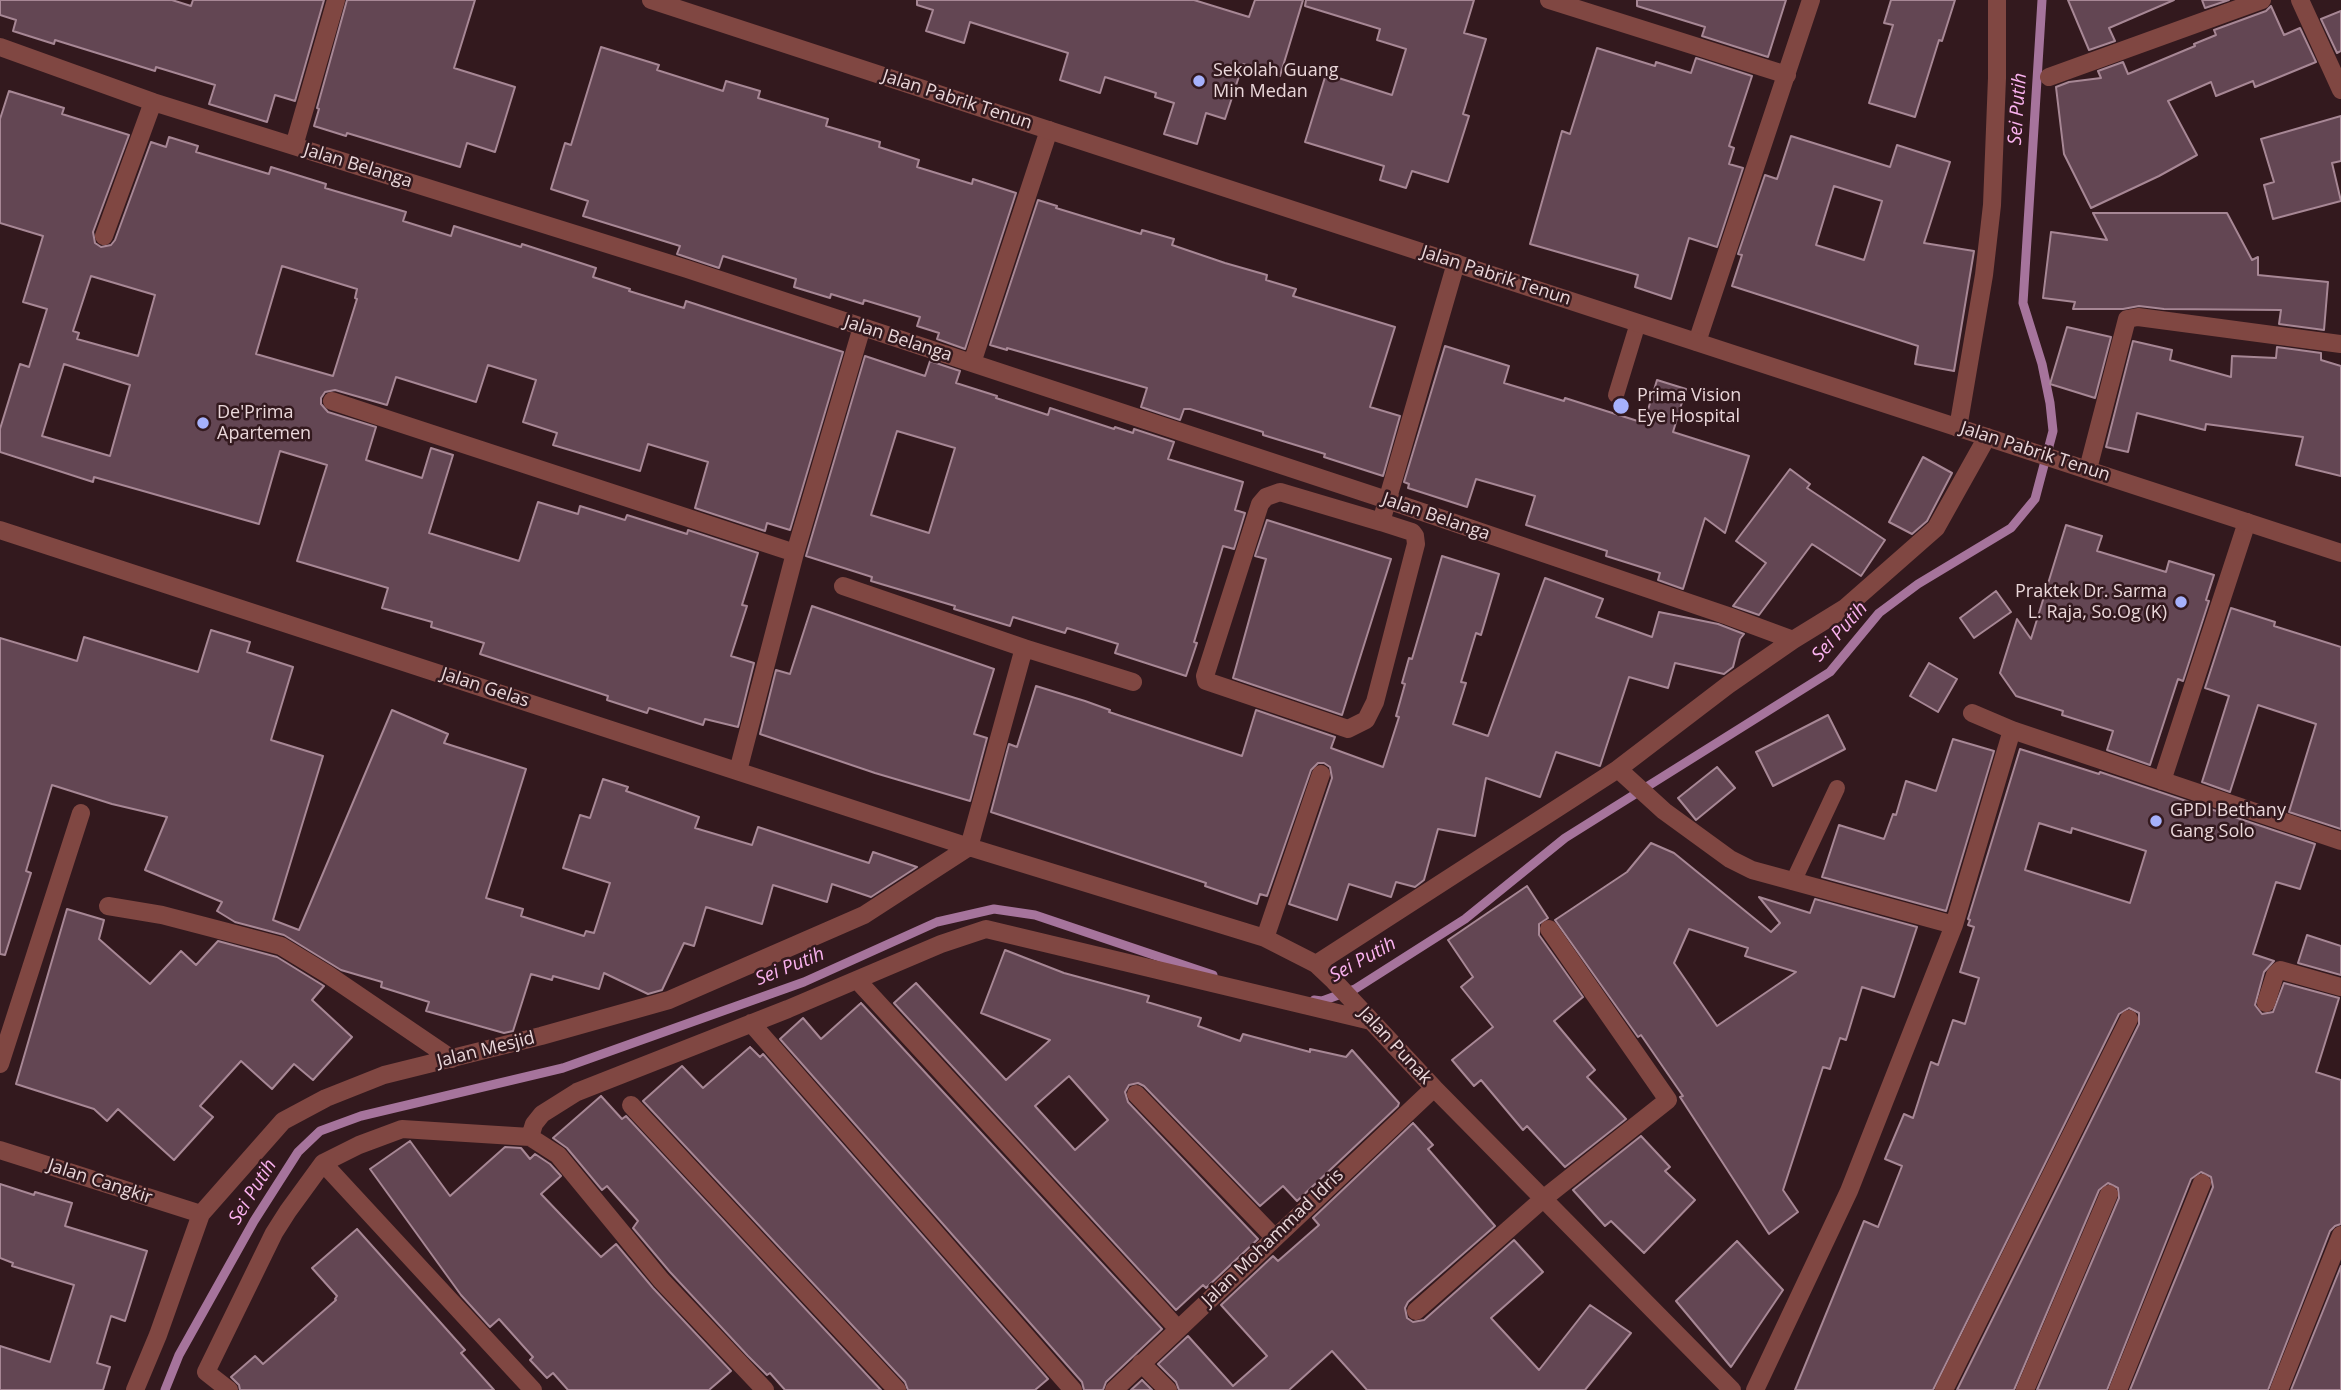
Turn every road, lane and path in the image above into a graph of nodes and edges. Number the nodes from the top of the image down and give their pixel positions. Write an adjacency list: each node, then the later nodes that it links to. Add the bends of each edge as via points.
1 (336, 0): 14 (street)
2 (651, 0): 13 (street, Jalan Pabrik Tenun)
3 (1549, 0): 9 (street)
4 (1811, 0): 9 (street)
5 (1997, 0): 24 (street, via 1992,205)
6 (2262, 0): 10 (street)
7 (2300, 0): 11 (street)
8 (0, 47): 12 (street, Jalan Belanga)
9 (1787, 75): 19 (street)
10 (2049, 77)
11 (2341, 90)
12 (153, 102): 14 (street, Jalan Belanga); 15 (street)
13 (1049, 131): 16 (street, Jalan Pabrik Tenun); 21 (street)
14 (294, 146): 18 (street, Jalan Belanga)
15 (104, 236)
16 (1456, 263): 17 (street, Jalan Pabrik Tenun); 27 (street)
17 (1638, 323): 19 (street, Jalan Pabrik Tenun); 22 (lane)
18 (862, 327): 21 (street, Jalan Belanga); 31 (street)
19 (1696, 342): 24 (street, Jalan Pabrik Tenun)
20 (2341, 344): 26 (street, via 2127,319)
21 (972, 363): 27 (street, Jalan Belanga)
22 (1616, 396)
23 (332, 401): 31 (street)
24 (1958, 428): 25 (street, Jalan Pabrik Tenun)
25 (1987, 437): 26 (street, Jalan Pabrik Tenun); 34 (street, via 1936,528 1845,608)
26 (2088, 469): 29 (street, Jalan Pabrik Tenun)
27 (1387, 500): 28 (street); 34 (street, Jalan Belanga)
28 (1381, 522): 28 (street, via 1280,492 1266,497 1255,517 1206,681 1348,729 1366,720 1375,702 1416,544 1412,532)
29 (2247, 522): 32 (street, Jalan Pabrik Tenun); 42 (street)
30 (0, 530): 39 (street, Jalan Gelas)
31 (795, 553): 39 (street)
32 (2341, 553)
33 (843, 586): 35 (street)
34 (1793, 640): 41 (street, via 1728,685)
35 (1024, 648): 36 (street); 46 (street)
36 (1133, 682)
37 (1972, 713): 38 (street)
38 (2012, 730): 42 (street); 49 (street)
39 (737, 771): 46 (street, Jalan Gelas)
40 (1321, 774): 51 (street)
41 (1624, 775): 47 (street, via 1730,859); 52 (street)
42 (2162, 781): 45 (street)
43 (1837, 788): 47 (lane)
44 (81, 813): 60 (street)
45 (2341, 841)
46 (970, 847): 51 (street, Jalan Punak); 59 (street, Jalan Mesjid, via 864,915 698,989)
47 (1793, 882): 49 (street)
48 (108, 906): 59 (street, via 281,946)
49 (1954, 925): 85 (street, via 1849,1191)
50 (1549, 929): 69 (street, via 1668,1100)
51 (1265, 938): 52 (street, Jalan Punak)
52 (1316, 964): 57 (street, Jalan Punak)
53 (857, 980): 57 (street, via 986,929); 58 (street); 74 (street)
54 (2341, 987): 55 (street, via 2280,970)
55 (2266, 1003)
56 (2129, 1020): 86 (street)
57 (1371, 1021): 61 (street, Jalan Punak)
58 (751, 1023): 64 (street, via 578,1092 542,1114); 81 (street)
59 (452, 1059): 70 (street, Jalan Mesjid, via 384,1075 283,1121)
60 (0, 1064)
61 (1434, 1088): 69 (street, Jalan Punak); 72 (street, Jalan Mohammad Idris)
62 (1136, 1094): 72 (street)
63 (631, 1105): 80 (street)
64 (530, 1137): 66 (street, via 402,1129); 79 (street, via 558,1155 661,1280)
65 (0, 1150): 70 (street, Jalan Cangkir)
66 (323, 1163): 77 (street, via 274,1233 206,1372); 78 (street)
67 (2202, 1183): 88 (street)
68 (2109, 1194): 87 (street)
69 (1543, 1199): 73 (street); 84 (street, Jalan Punak)
70 (201, 1214): 76 (street, Jalan Mesjid)
71 (2341, 1235): 89 (street)
72 (1274, 1237): 74 (street, Jalan Mohammad Idris)
73 (1416, 1311)
74 (1178, 1329): 75 (street, Jalan Mohammad Idris)
75 (1141, 1363): 82 (street, Jalan Mohammad Idris); 83 (street)
76 (135, 1390)
77 (229, 1390)
78 (533, 1390)
79 (765, 1390)
80 (897, 1390)
81 (1073, 1390)
82 (1114, 1390)
83 (1168, 1390)
84 (1732, 1390)
85 (1755, 1390)
86 (1944, 1390)
87 (2025, 1390)
88 (2118, 1390)
89 (2278, 1390)

